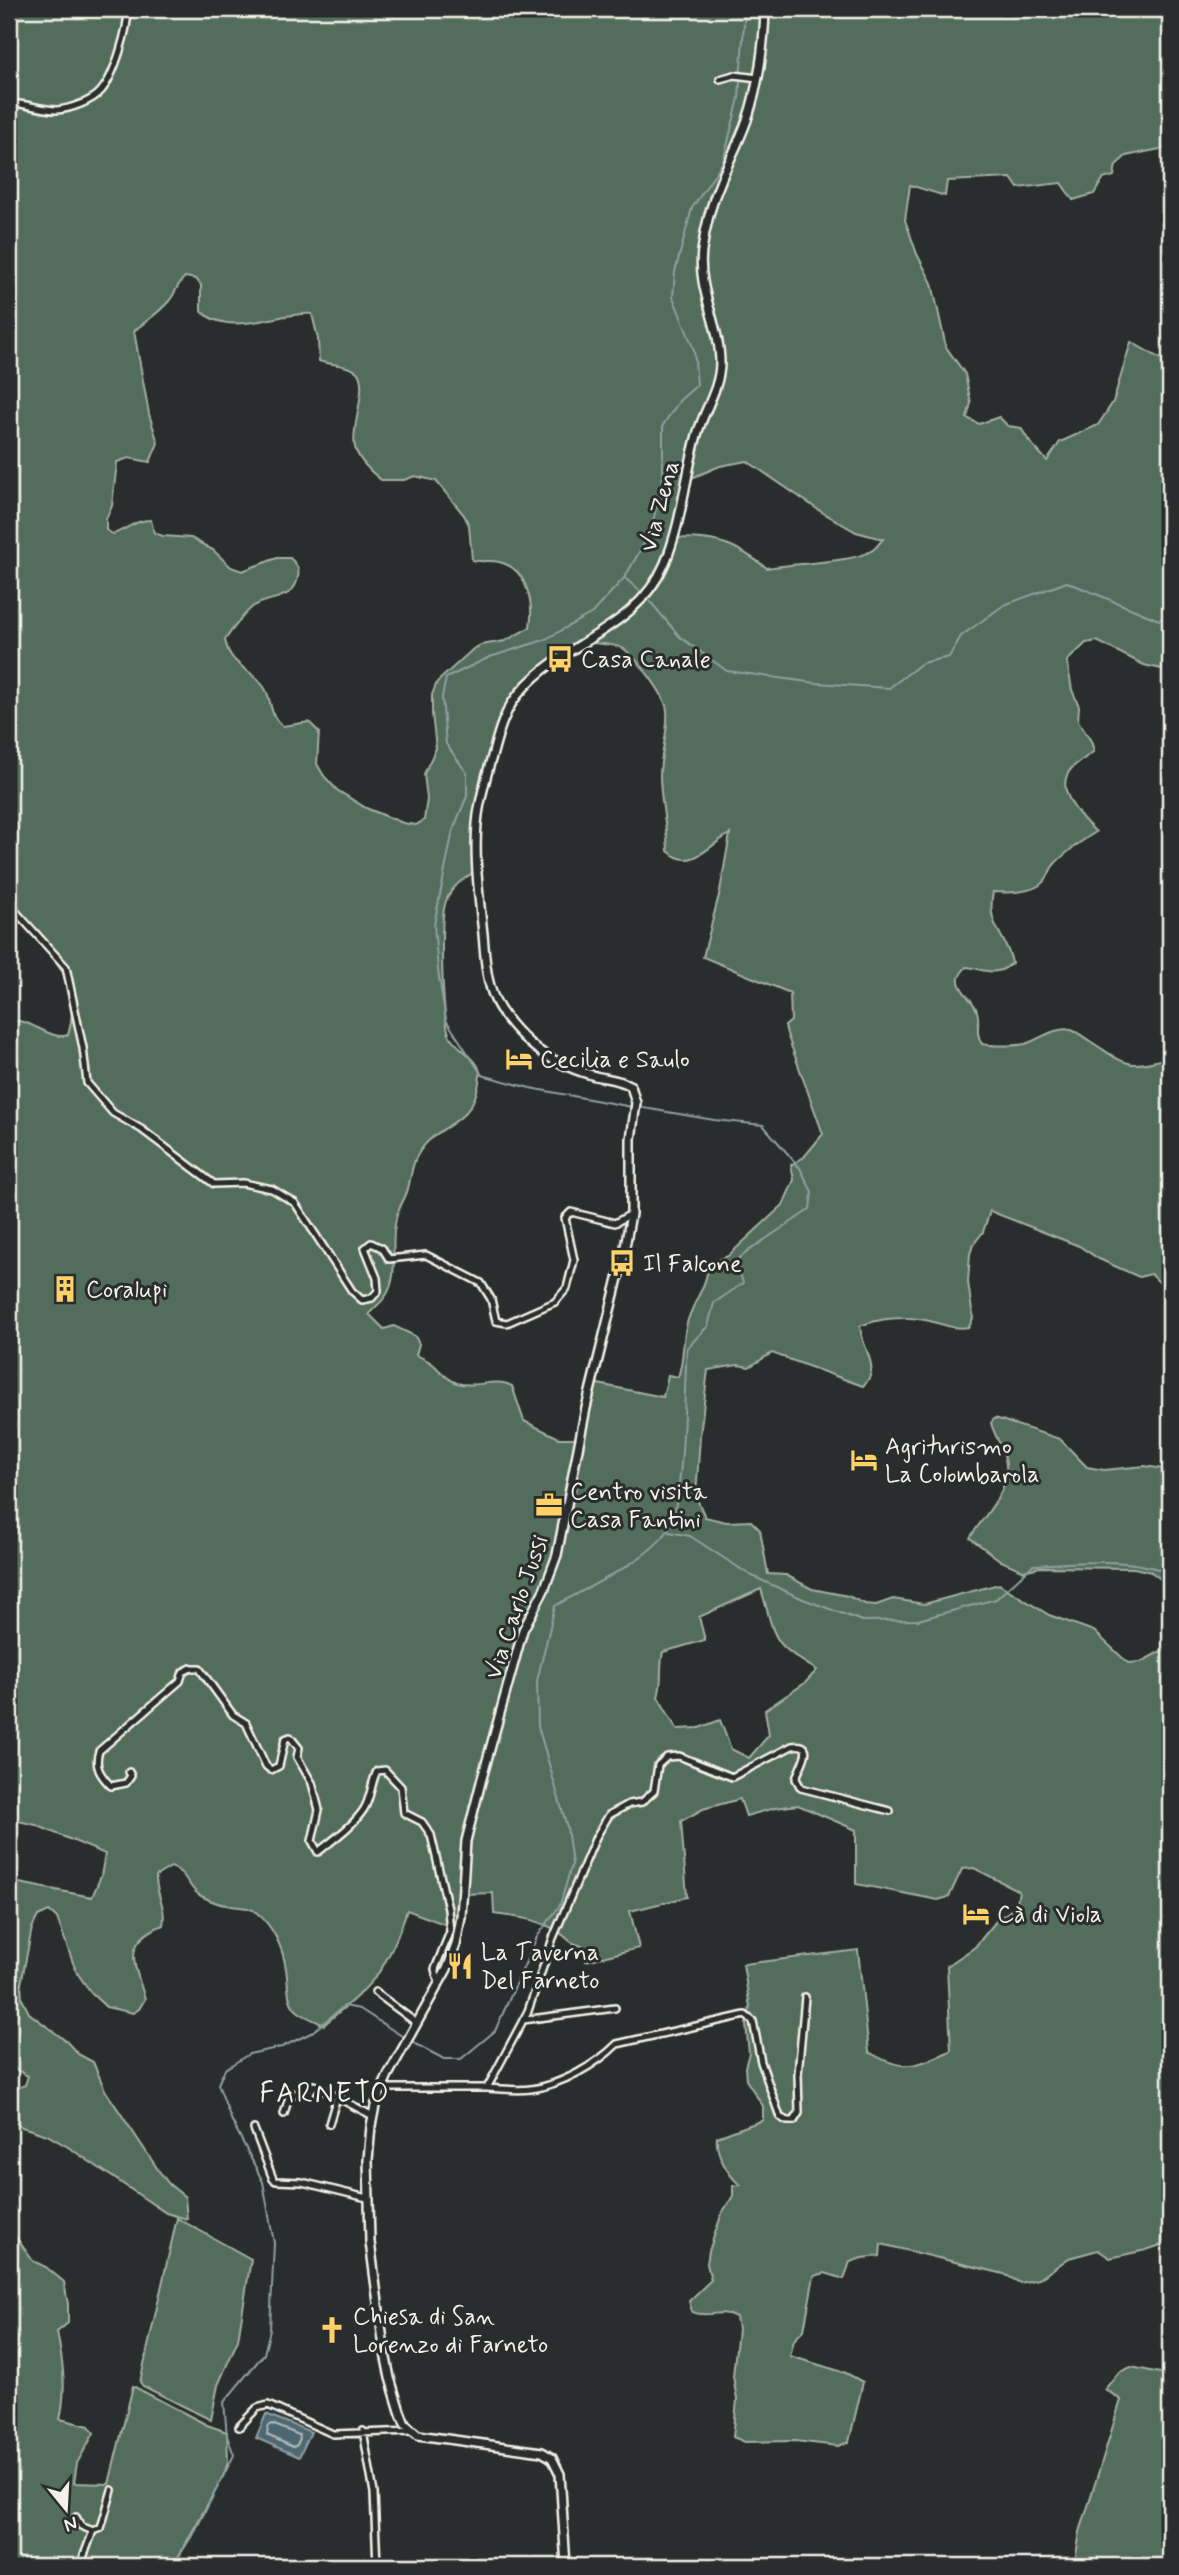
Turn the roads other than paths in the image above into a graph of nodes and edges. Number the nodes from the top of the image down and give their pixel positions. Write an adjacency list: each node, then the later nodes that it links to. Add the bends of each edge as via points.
1 (128, 9): 5 (street, via 121,46 101,91 66,109)
2 (765, 9): 3 (street, Via Zena, via 765,41)
3 (754, 78): 4 (street, via 734,75); 7 (street, Via Zena, via 747,122 721,179 702,251 702,279 720,365 697,435 676,536 663,567 637,605 607,630 537,674 508,707 478,816 484,940 497,1004 538,1050 569,1067 631,1086)
4 (720, 79)
5 (9, 103)
6 (9, 904): 8 (street, via 66,967 87,1083 113,1113 214,1184 272,1189 295,1203 362,1300 378,1291 366,1248 371,1244 382,1248 390,1259 426,1255 481,1283 496,1321 508,1323 555,1302 567,1288 574,1260 565,1218 571,1213 615,1223)
7 (633, 1123): 8 (street, Via Carlo Jussi)
8 (631, 1214): 11 (street, Via Carlo Jussi, via 557,1555 523,1630 481,1782 466,1841 456,1945)
9 (129, 1772): 11 (street, via 126,1783 111,1786 101,1776 96,1760 99,1751 191,1668 199,1668 233,1715 246,1723 271,1770 279,1766 285,1739 290,1737 299,1748 296,1757 312,1783 319,1810 312,1841 318,1852 366,1807 377,1771 385,1770 401,1787 404,1813 422,1822 431,1835 450,1932 435,1969)
10 (890, 1811): 15 (street, via 802,1788 796,1779 806,1753 798,1745 732,1777 679,1756 667,1756 658,1765 654,1791 642,1802 609,1815 596,1837)
11 (439, 1984): 16 (street, Via Carlo Jussi)
12 (375, 1992): 16 (street)
13 (805, 1997): 18 (street, via 799,2113 794,2121 780,2117 753,2021 745,2015 617,2044 567,2077 539,2088)
14 (615, 2008): 15 (street)
15 (523, 2020): 18 (street)
16 (414, 2025): 17 (street, Via Carlo Jussi)
17 (383, 2088): 18 (street); 21 (street, Via Carlo Jussi)
18 (487, 2088)
19 (337, 2097): 20 (street, via 314,2085 309,2095 290,2093); 21 (street); 22 (street)
20 (284, 2113)
21 (373, 2116): 24 (street, Via Carlo Jussi)
22 (329, 2123)
23 (254, 2129): 24 (street, via 276,2181 302,2182)
24 (368, 2198): 27 (street, Via Carlo Jussi, via 390,2378 405,2424)
25 (239, 2427): 26 (street, via 268,2405 333,2434)
26 (363, 2431): 27 (street); 32 (street, via 374,2493)
27 (413, 2431): 33 (street, via 445,2440 542,2452 552,2458 560,2474)
28 (112, 2490): 30 (street, via 101,2528)
29 (76, 2517): 30 (street, via 81,2526)
30 (93, 2531): 31 (street)
31 (80, 2566)
32 (377, 2566)
33 (566, 2566)

